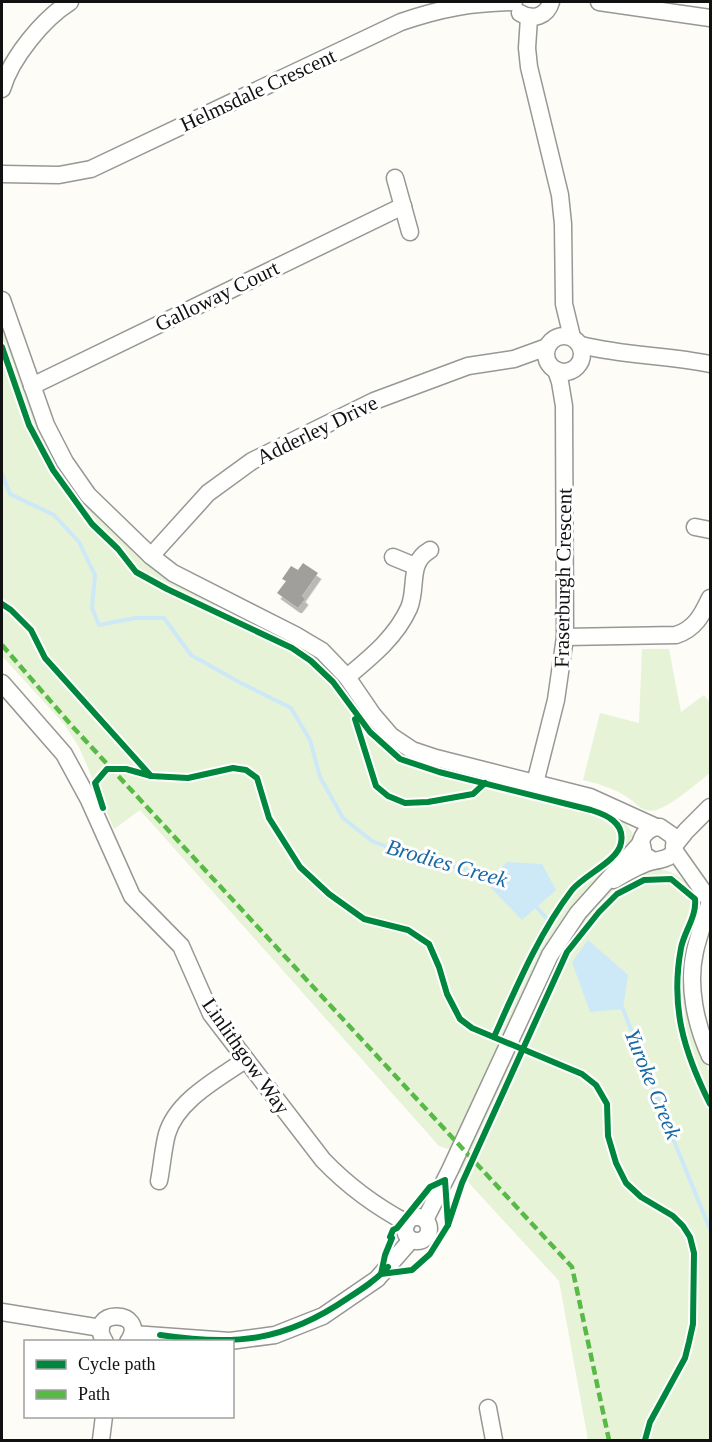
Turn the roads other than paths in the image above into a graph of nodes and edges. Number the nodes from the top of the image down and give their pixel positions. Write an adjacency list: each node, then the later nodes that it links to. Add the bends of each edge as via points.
1 (70, 2): 8 (street, via 33,37)
2 (514, 2): 6 (street, via 521,14); 9 (street, Helmsdale Crescent, via 467,4 401,22 91,169 59,175)
3 (551, 2): 6 (street, via 542,15)
4 (598, 2): 5 (street)
5 (687, 8): 7 (street)
6 (529, 18): 14 (street, Fraserburgh Crescent, via 529,67 560,195)
7 (711, 18)
8 (2, 88)
9 (2, 174)
10 (395, 178): 11 (street)
11 (403, 206): 12 (street); 18 (street, Galloway Court)
12 (410, 232)
13 (2, 300): 18 (street)
14 (569, 350): 15 (street, Adderley Drive); 16 (street, Adderley Drive); 17 (street, Adderley Drive, via 567,372); 17 (street, Fraserburgh Crescent, via 546,353); 19 (street, Fraserburgh Crescent)
15 (514, 359): 17 (street, Adderley Drive); 21 (street, Adderley Drive, via 468,366 374,401 252,461 208,493)
16 (711, 364)
17 (552, 367): 19 (street, Fraserburgh Crescent, via 560,382)
18 (32, 386): 21 (street, via 46,425 82,487)
19 (564, 406): 25 (street, Fraserburgh Crescent)
20 (430, 550): 23 (street)
21 (151, 556): 26 (street, via 173,573 322,651)
22 (393, 557): 23 (street)
23 (415, 566): 26 (street, via 414,594 401,622 379,650)
24 (711, 598): 25 (street, via 695,624 676,635)
25 (565, 637): 28 (street, Fraserburgh Crescent, via 561,676)
26 (347, 677): 28 (street, via 385,729 412,750)
27 (2, 683): 39 (street, Linlithgow Way, via 64,754 89,800 126,887 181,946 211,1014)
28 (536, 783): 30 (street, via 600,800)
29 (708, 809): 31 (street); 33 (street)
30 (624, 813): 31 (street); 32 (street)
31 (658, 827): 32 (street, via 646,832); 33 (street, via 673,836)
32 (641, 843): 34 (street, via 644,855); 36 (street)
33 (674, 848): 34 (street, via 668,858); 35 (street)
34 (656, 861): 35 (street); 36 (street)
35 (693, 880): 37 (street)
36 (605, 884): 41 (street, via 578,913 550,955)
37 (710, 902): 38 (street, via 694,952 693,991 700,1032)
38 (711, 1056)
39 (245, 1060): 40 (street, via 195,1097 174,1119); 42 (street, Linlithgow Way, via 336,1174 360,1195)
40 (159, 1181)
41 (424, 1220): 42 (street, via 415,1218); 43 (street, via 427,1235 420,1241)
42 (407, 1223): 43 (street, via 405,1234)
43 (411, 1240): 48 (street, via 376,1279 323,1316 275,1335)
44 (2, 1312): 45 (street)
45 (103, 1335): 46 (street, via 106,1319 119,1315 132,1325)
46 (130, 1338): 47 (street)
47 (197, 1340)
48 (234, 1340)
49 (488, 1408): 52 (street)
50 (104, 1418): 51 (street)
51 (101, 1440)
52 (494, 1440)

